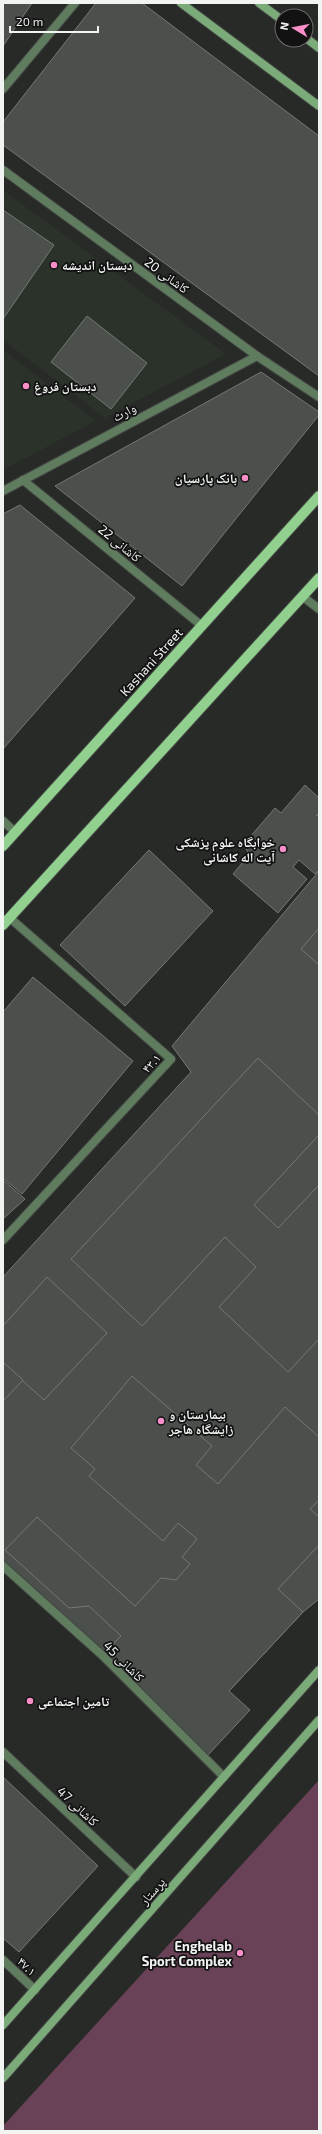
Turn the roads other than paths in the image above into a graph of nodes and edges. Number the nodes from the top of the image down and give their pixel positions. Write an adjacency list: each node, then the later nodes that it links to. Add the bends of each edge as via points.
1 (75, 3): 5 (street)
2 (181, 3): 6 (main road)
3 (259, 3): 4 (main road)
4 (274, 14)
5 (3, 89)
6 (319, 106)
7 (3, 170): 8 (street, کاشانی 20)
8 (257, 356): 9 (street, کاشانی 20); 10 (street, وارث)
9 (319, 396)
10 (23, 480): 11 (street, وارث); 16 (street, کاشانی 22)
11 (3, 491)
12 (319, 496): 16 (main road, Kashani Street)
13 (319, 578): 14 (main road)
14 (302, 596): 15 (street); 20 (main road)
15 (319, 609)
16 (202, 626): 18 (main road, Kashani Street)
17 (3, 821): 18 (street)
18 (15, 832): 19 (main road, Kashani Street)
19 (3, 846)
20 (6, 921): 21 (street, ۴۳.۱, via 171,1059)
21 (3, 1240)
22 (3, 1566): 26 (street, کاشانی 45, via 102,1655)
23 (319, 1670): 26 (main road, پرستار)
24 (319, 1720): 31 (main road, پرستار)
25 (3, 1752): 27 (street, کاشانی 47)
26 (224, 1777): 27 (main road, پرستار)
27 (136, 1877): 29 (main road, پرستار)
28 (3, 1960): 29 (street, ۴۷.۱)
29 (35, 1990): 30 (main road, پرستار)
30 (3, 2025)
31 (3, 2078)

